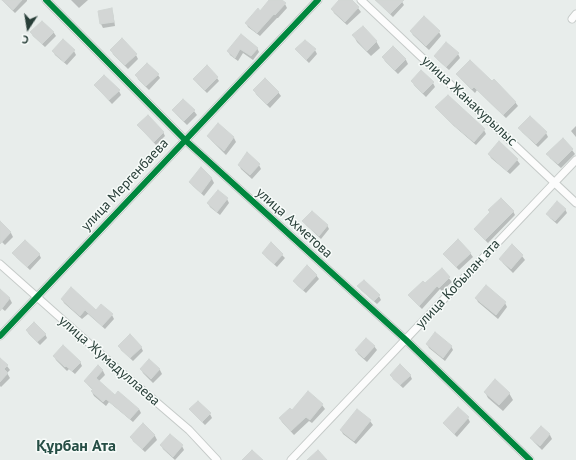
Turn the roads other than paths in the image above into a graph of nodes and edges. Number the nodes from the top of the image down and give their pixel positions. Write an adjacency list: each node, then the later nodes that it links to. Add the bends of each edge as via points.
1 (46, 0): 4 (street, улица Ахметова)
2 (318, 0): 4 (street, улица Мергенбаева)
3 (361, 0): 6 (street, улица Жанакурылыс)
4 (185, 140): 9 (street, улица Мергенбаева); 11 (street, улица Ахметова)
5 (576, 160): 6 (street, улица Кобылан ата)
6 (555, 183): 7 (street, улица Жанакурылыс); 11 (street, улица Кобылан ата)
7 (576, 203)
8 (0, 264): 9 (street, улица Жумадуллаева)
9 (36, 297): 10 (street, улица Мергенбаева); 12 (street, улица Жумадуллаева, via 189,430)
10 (0, 336)
11 (406, 340): 13 (street, улица Кобылан ата); 14 (street, улица Ахметова)
12 (217, 460)
13 (291, 460)
14 (530, 460)

